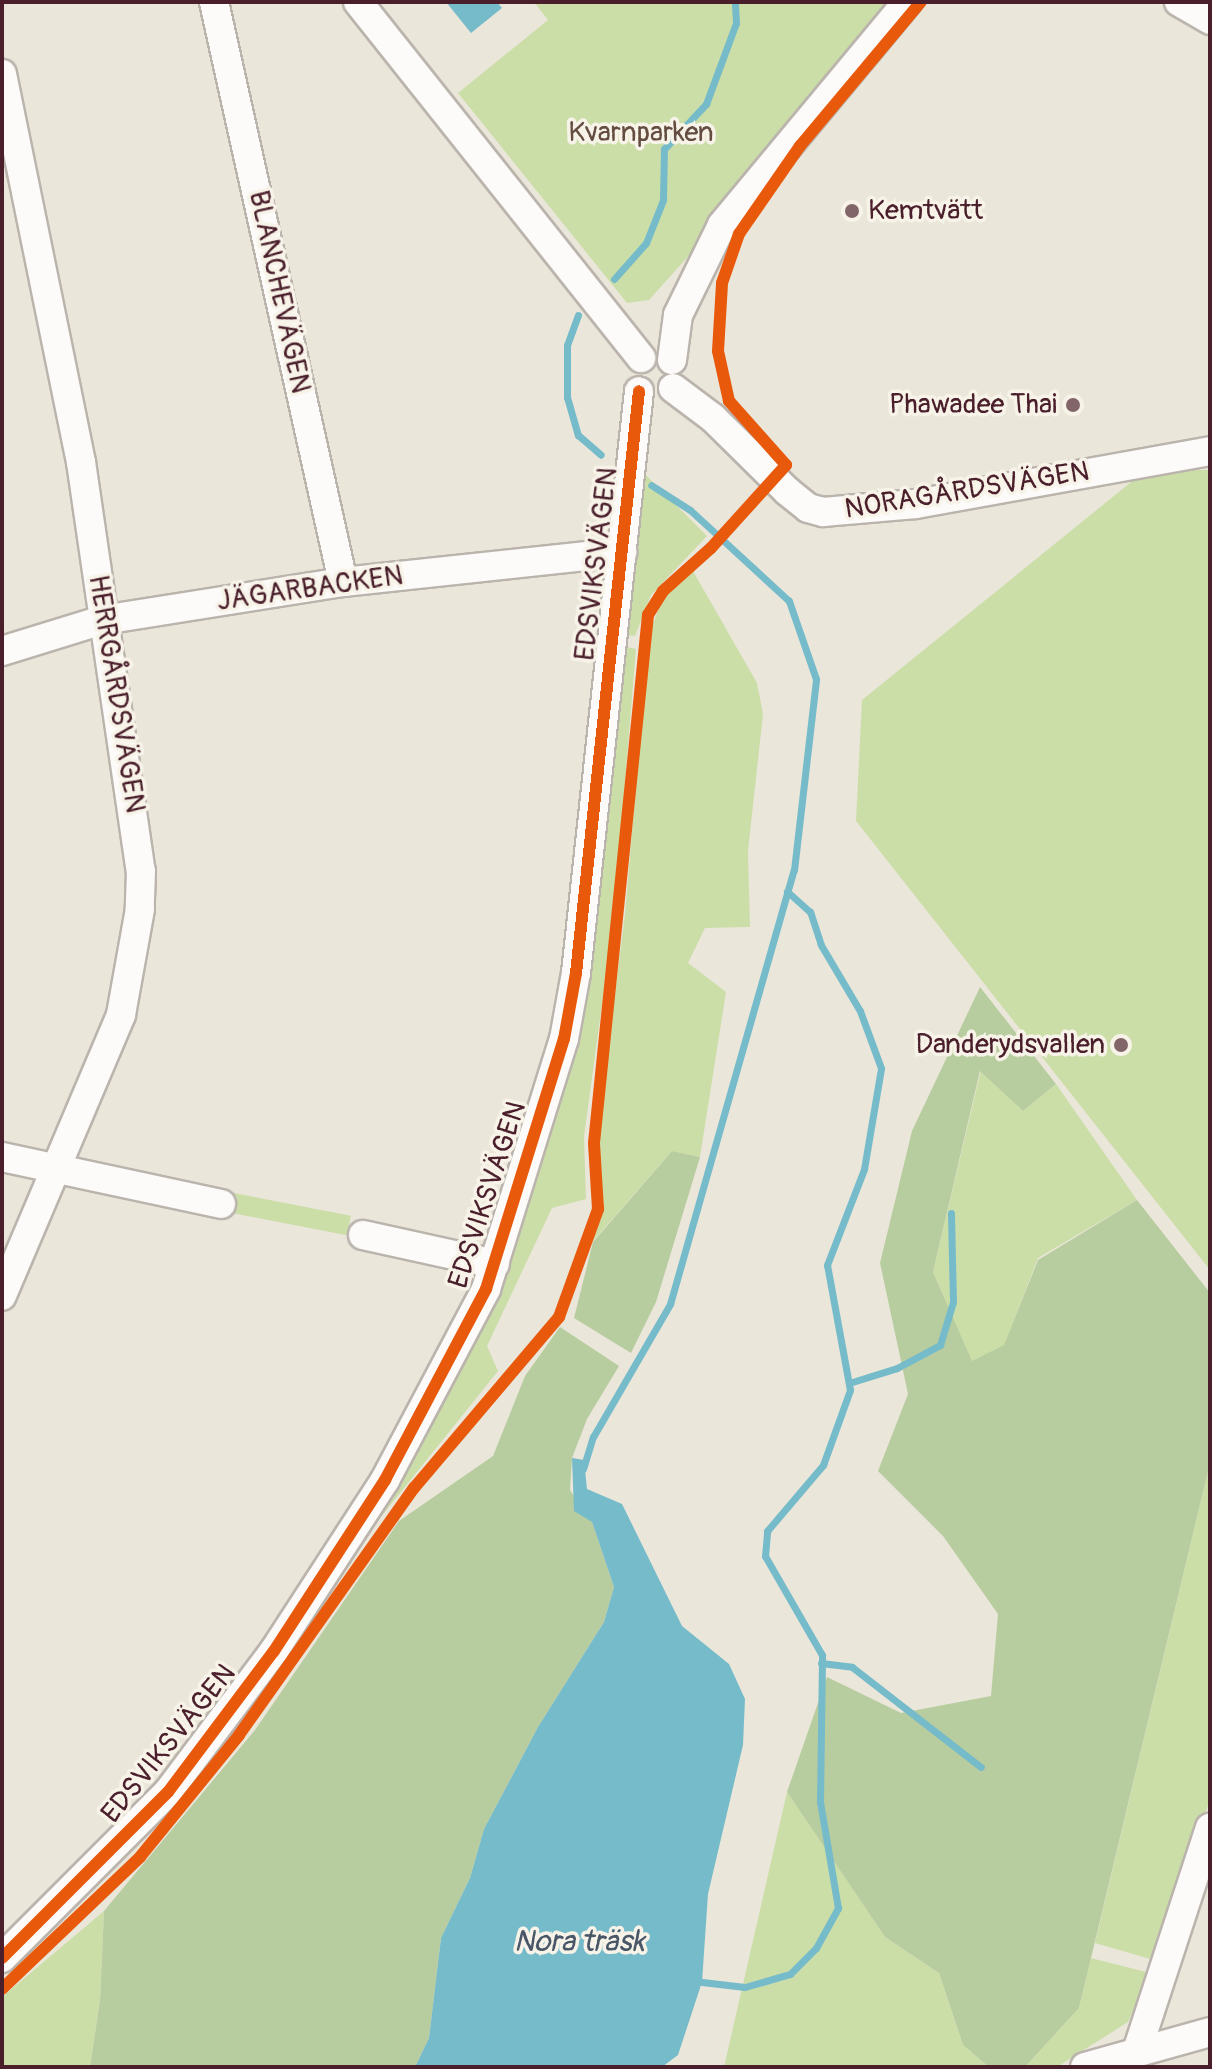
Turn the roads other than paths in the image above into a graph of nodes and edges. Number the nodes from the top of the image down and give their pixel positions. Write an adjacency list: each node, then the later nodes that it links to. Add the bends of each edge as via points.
1 (214, 2): 12 (street, BLANCHEVÄGEN)
2 (358, 2): 7 (street)
3 (907, 2): 8 (street, via 722,225 678,315)
4 (1179, 2): 5 (street)
5 (1210, 20)
6 (2, 74): 13 (street, HERRGÅRDSVÄGEN, via 81,462)
7 (641, 358): 8 (street, via 658,353); 9 (street, via 633,377)
8 (672, 374): 9 (street, via 656,398); 10 (street, NORAGÅRDSVÄGEN, via 787,491 808,508 823,512 916,504)
9 (639, 391): 11 (street, EDSVIKSVÄGEN)
10 (1210, 451)
11 (622, 552): 12 (street, JÄGARBACKEN); 19 (street, EDSVIKSVÄGEN, via 576,973 564,1039)
12 (343, 582): 13 (street, JÄGARBACKEN)
13 (103, 620): 14 (street, JÄGARBACKEN); 16 (street, HERRGÅRDSVÄGEN, via 139,839 140,909 121,1015)
14 (2, 651)
15 (2, 1157): 16 (street)
16 (55, 1169): 17 (street); 20 (street, HERRGÅRDSVÄGEN)
17 (221, 1204)
18 (363, 1235): 19 (street)
19 (495, 1264): 22 (street, EDSVIKSVÄGEN, via 385,1480 274,1651 168,1792)
20 (2, 1296)
21 (1210, 1828): 24 (street)
22 (2, 1958)
23 (1210, 2032): 24 (street)
24 (1137, 2051): 25 (street)
25 (1085, 2067)

